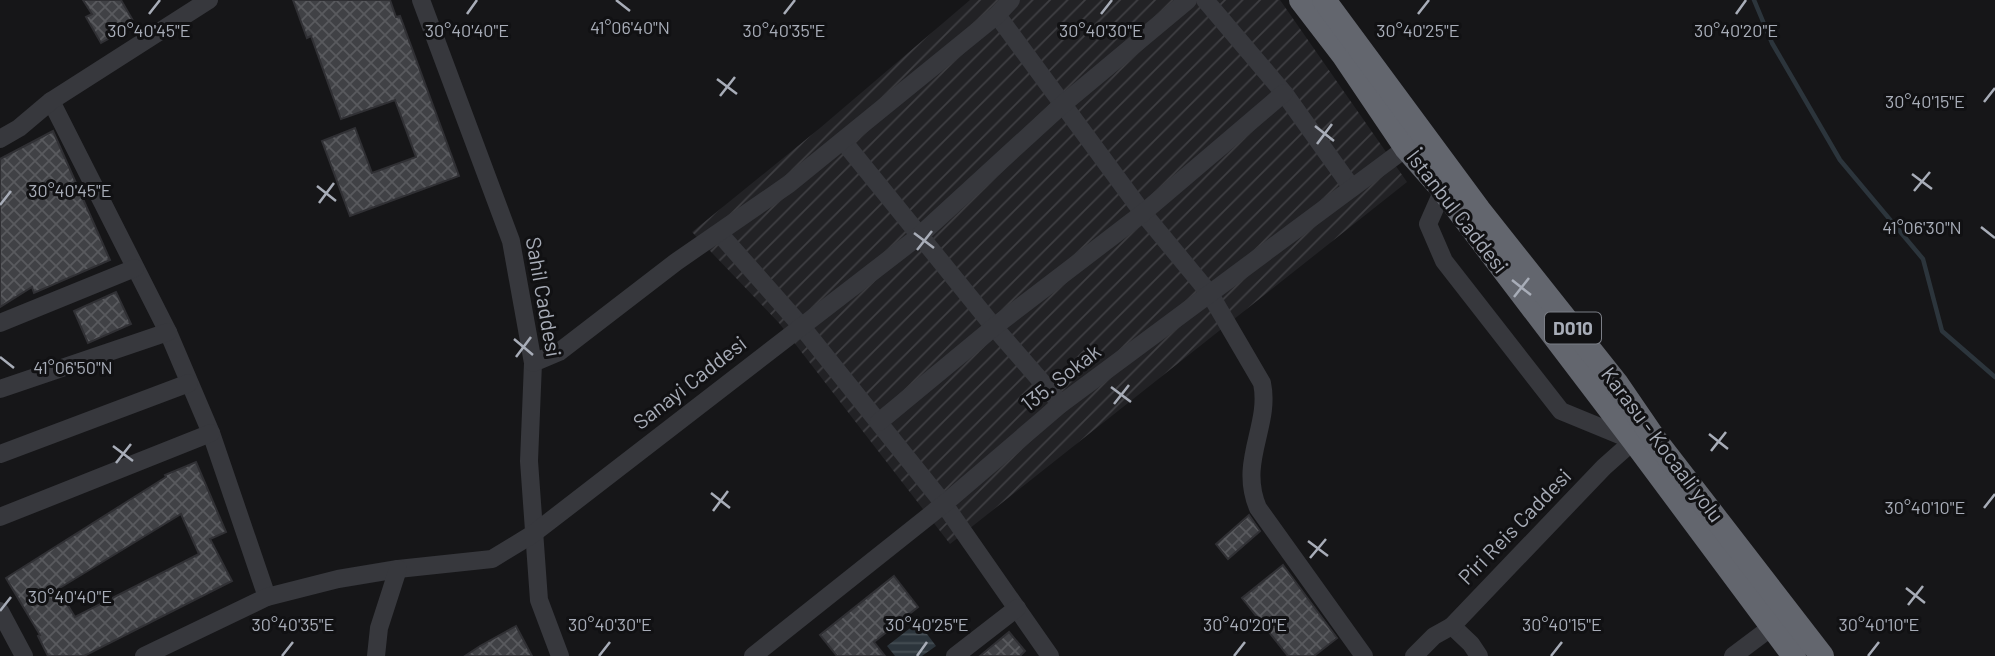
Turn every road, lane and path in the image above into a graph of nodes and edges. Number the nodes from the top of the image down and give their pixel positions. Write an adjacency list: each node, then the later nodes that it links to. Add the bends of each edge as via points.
1 (209, 0): 9 (street)
2 (421, 0): 29 (street, Sahil Caddesi, via 511,241)
3 (1011, 0): 10 (street)
4 (1188, 0): 13 (street, Sanayi Caddesi)
5 (1205, 0): 11 (street)
6 (1300, 0): 16 (highway, İstanbul Caddesi / D010)
7 (1324, 0): 17 (highway, Karasu - Kocaali yolu / D010)
8 (1344, 0): 17 (highway)
9 (179, 8): 12 (street)
10 (997, 15): 13 (street); 15 (street)
11 (1284, 93): 18 (street); 20 (street)
12 (51, 101): 14 (street); 23 (street)
13 (1062, 105): 20 (street); 22 (street, Sanayi Caddesi)
14 (0, 139)
15 (843, 141): 21 (street); 22 (street)
16 (1406, 148): 18 (street, 135. Sokak); 19 (highway, İstanbul Caddesi / D010)
17 (1432, 148): 35 (highway, Karasu - Kocaali yolu / D010, via 1617,384)
18 (1352, 188): 24 (street, 135. Sokak)
19 (1443, 190): 35 (highway, İstanbul Caddesi / D010); 35 (street, via 1428,224 1444,261 1561,411)
20 (1143, 214): 24 (street); 27 (street)
21 (719, 233): 26 (street); 29 (street, via 559,352)
22 (919, 236): 26 (street, Sanayi Caddesi); 27 (street)
23 (135, 268): 25 (street); 28 (street)
24 (1210, 294): 32 (street, 135. Sokak); 53 (street, via 1262,383 1265,398 1250,485 1258,508)
25 (0, 323)
26 (802, 327): 33 (street); 39 (street, Sanayi Caddesi)
27 (995, 327): 32 (street); 33 (street)
28 (168, 332): 30 (street); 31 (street)
29 (533, 363): 39 (street, Sahil Caddesi, via 529,461)
30 (189, 383): 34 (street); 36 (street)
31 (0, 389)
32 (1061, 404): 37 (street, 135. Sokak)
33 (878, 422): 37 (street)
34 (211, 433): 38 (street); 41 (street)
35 (1641, 434): 44 (highway, Karasu - Kocaali yolu / D010); 45 (street, Piri Reis Caddesi)
36 (0, 454)
37 (944, 504): 42 (street); 50 (street, 135. Sokak)
38 (0, 517)
39 (533, 534): 40 (street, Sanayi Caddesi, via 492,559); 49 (street, Sahil Caddesi, via 539,600)
40 (398, 569): 41 (street, Sanayi Caddesi); 48 (street, via 379,628)
41 (267, 597): 47 (street, Sanayi Caddesi)
42 (1017, 608): 51 (street); 52 (street)
43 (0, 611): 46 (street)
44 (1780, 621): 56 (street); 57 (highway, D010); 58 (highway, Karasu - Kocaali yolu / D010)
45 (1452, 626): 54 (street, Piri Reis Caddesi); 55 (street)
46 (24, 656)
47 (144, 656)
48 (376, 656)
49 (560, 656)
50 (753, 656)
51 (955, 656)
52 (1049, 656)
53 (1364, 656)
54 (1414, 656)
55 (1479, 656)
56 (1733, 656)
57 (1794, 656)
58 (1822, 656)

